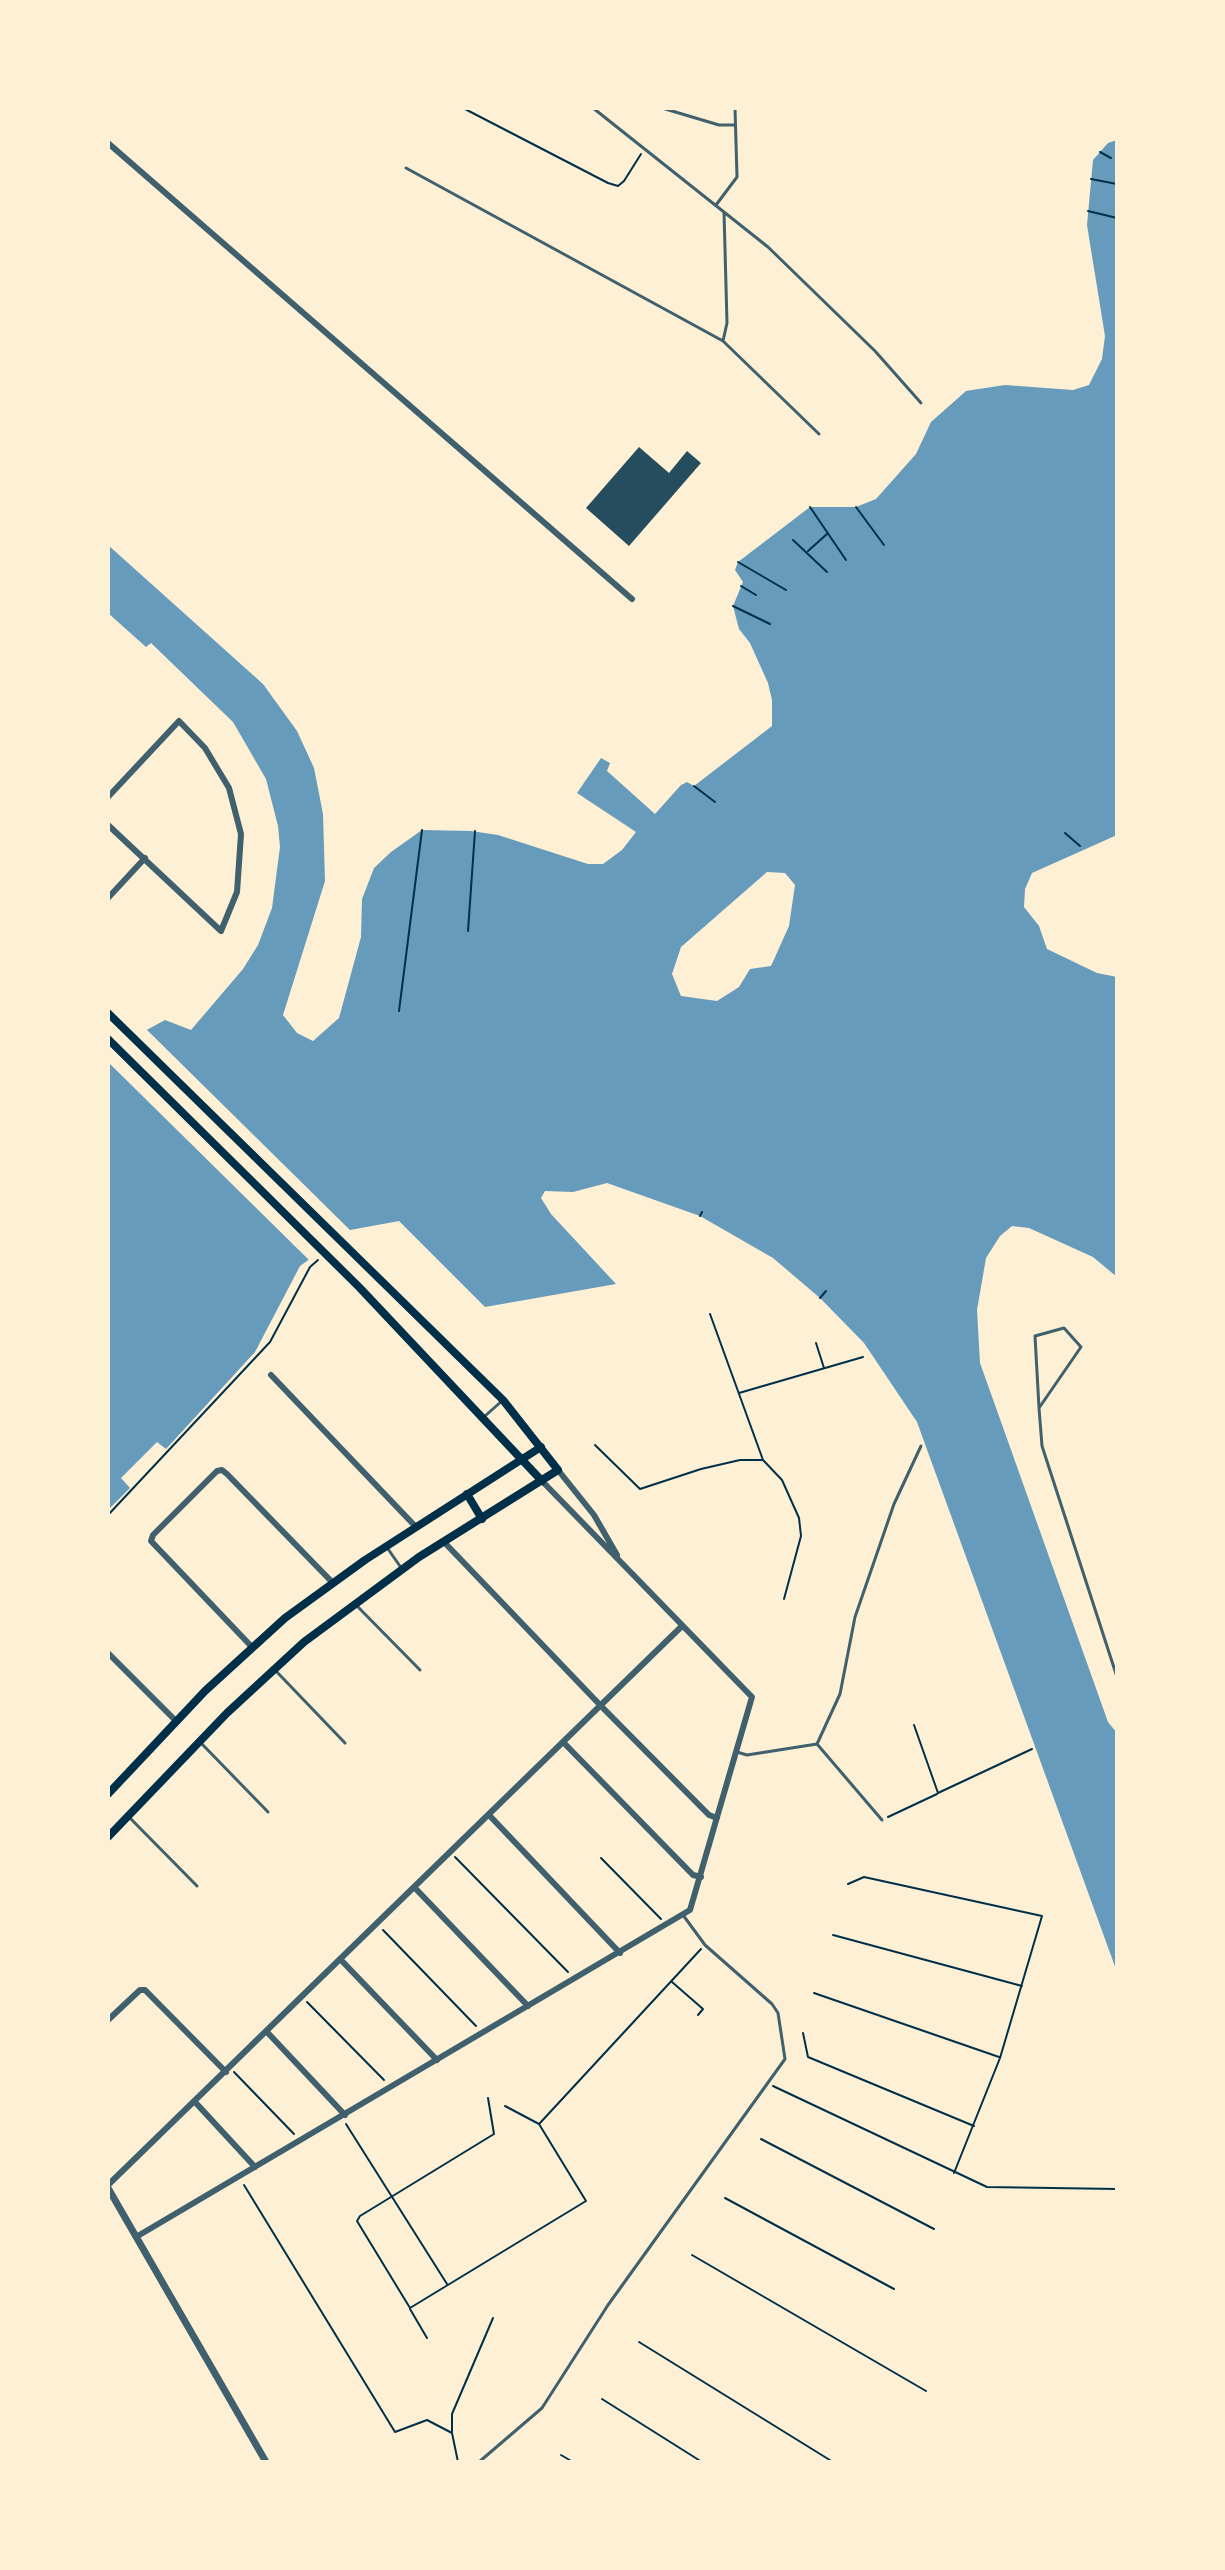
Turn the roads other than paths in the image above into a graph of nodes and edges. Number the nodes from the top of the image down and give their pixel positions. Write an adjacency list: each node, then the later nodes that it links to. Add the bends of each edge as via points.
1 (593, 108): 7 (lane)
2 (662, 108): 4 (lane)
3 (735, 108): 4 (lane)
4 (735, 125): 7 (lane, via 737,177)
5 (108, 143): 12 (street)
6 (406, 168): 9 (lane)
7 (715, 205): 8 (lane)
8 (724, 212): 9 (lane); 10 (lane, via 807,284)
9 (723, 341): 11 (lane)
10 (921, 403)
11 (819, 434)
12 (632, 599)
13 (108, 797): 15 (street, via 179,721 215,761 240,823 239,879 221,931)
14 (108, 825): 15 (street)
15 (145, 858): 16 (street)
16 (108, 898)
17 (109, 1014): 20 (main road)
18 (108, 1039): 22 (main road)
19 (271, 1375): 30 (street)
20 (503, 1400): 22 (lane); 24 (main road)
21 (1039, 1408): 21 (lane, via 1035,1336 1064,1328 1081,1347); 42 (lane, via 1042,1446)
22 (483, 1418): 25 (main road)
23 (921, 1446): 48 (lane, via 894,1504 855,1617 840,1694)
24 (541, 1447): 25 (main road); 26 (main road)
25 (521, 1458): 27 (main road); 28 (main road)
26 (558, 1470): 27 (main road); 33 (street, via 594,1515)
27 (542, 1481): 29 (main road); 33 (street)
28 (467, 1494): 29 (main road); 30 (main road)
29 (482, 1519): 31 (main road)
30 (416, 1527): 32 (main road)
31 (444, 1542): 34 (main road); 43 (street)
32 (385, 1546): 34 (lane); 35 (main road)
33 (623, 1565): 37 (street)
34 (402, 1569): 36 (main road)
35 (332, 1582): 38 (main road); 38 (street, via 226,1474 217,1471 151,1541)
36 (354, 1603): 40 (main road); 41 (lane)
37 (682, 1626): 43 (street); 49 (street, via 752,1697)
38 (251, 1646): 44 (main road)
39 (108, 1653): 44 (street)
40 (273, 1668): 45 (main road); 46 (lane)
41 (420, 1670)
42 (1117, 1677)
43 (601, 1706): 47 (street); 54 (street)
44 (176, 1721): 50 (main road)
45 (199, 1741): 51 (lane); 53 (main road)
46 (345, 1743)
47 (564, 1743): 52 (street); 57 (street, via 693,1875)
48 (817, 1744): 49 (lane); 55 (lane)
49 (737, 1752): 54 (street)
50 (108, 1794)
51 (268, 1812)
52 (489, 1815): 59 (street); 61 (street)
53 (128, 1816): 56 (main road); 58 (lane)
54 (717, 1818): 57 (street)
55 (882, 1820)
56 (108, 1837)
57 (701, 1877): 60 (street, via 695,1900)
58 (197, 1886)
59 (415, 1888): 62 (street); 63 (street)
60 (683, 1915): 61 (street); 74 (lane, via 705,1945 778,2013 785,2059 608,2305 542,2408)
61 (620, 1953): 63 (street)
62 (341, 1960): 65 (street); 66 (street)
63 (528, 2006): 66 (street)
64 (108, 2020): 67 (street, via 142,1989)
65 (267, 2032): 67 (street); 69 (street)
66 (437, 2060): 69 (street)
67 (228, 2070): 68 (street)
68 (195, 2102): 70 (street); 71 (street)
69 (343, 2116): 70 (street)
70 (255, 2167): 72 (street)
71 (108, 2186): 72 (street)
72 (136, 2237): 73 (street)
73 (266, 2462)
74 (479, 2462)

